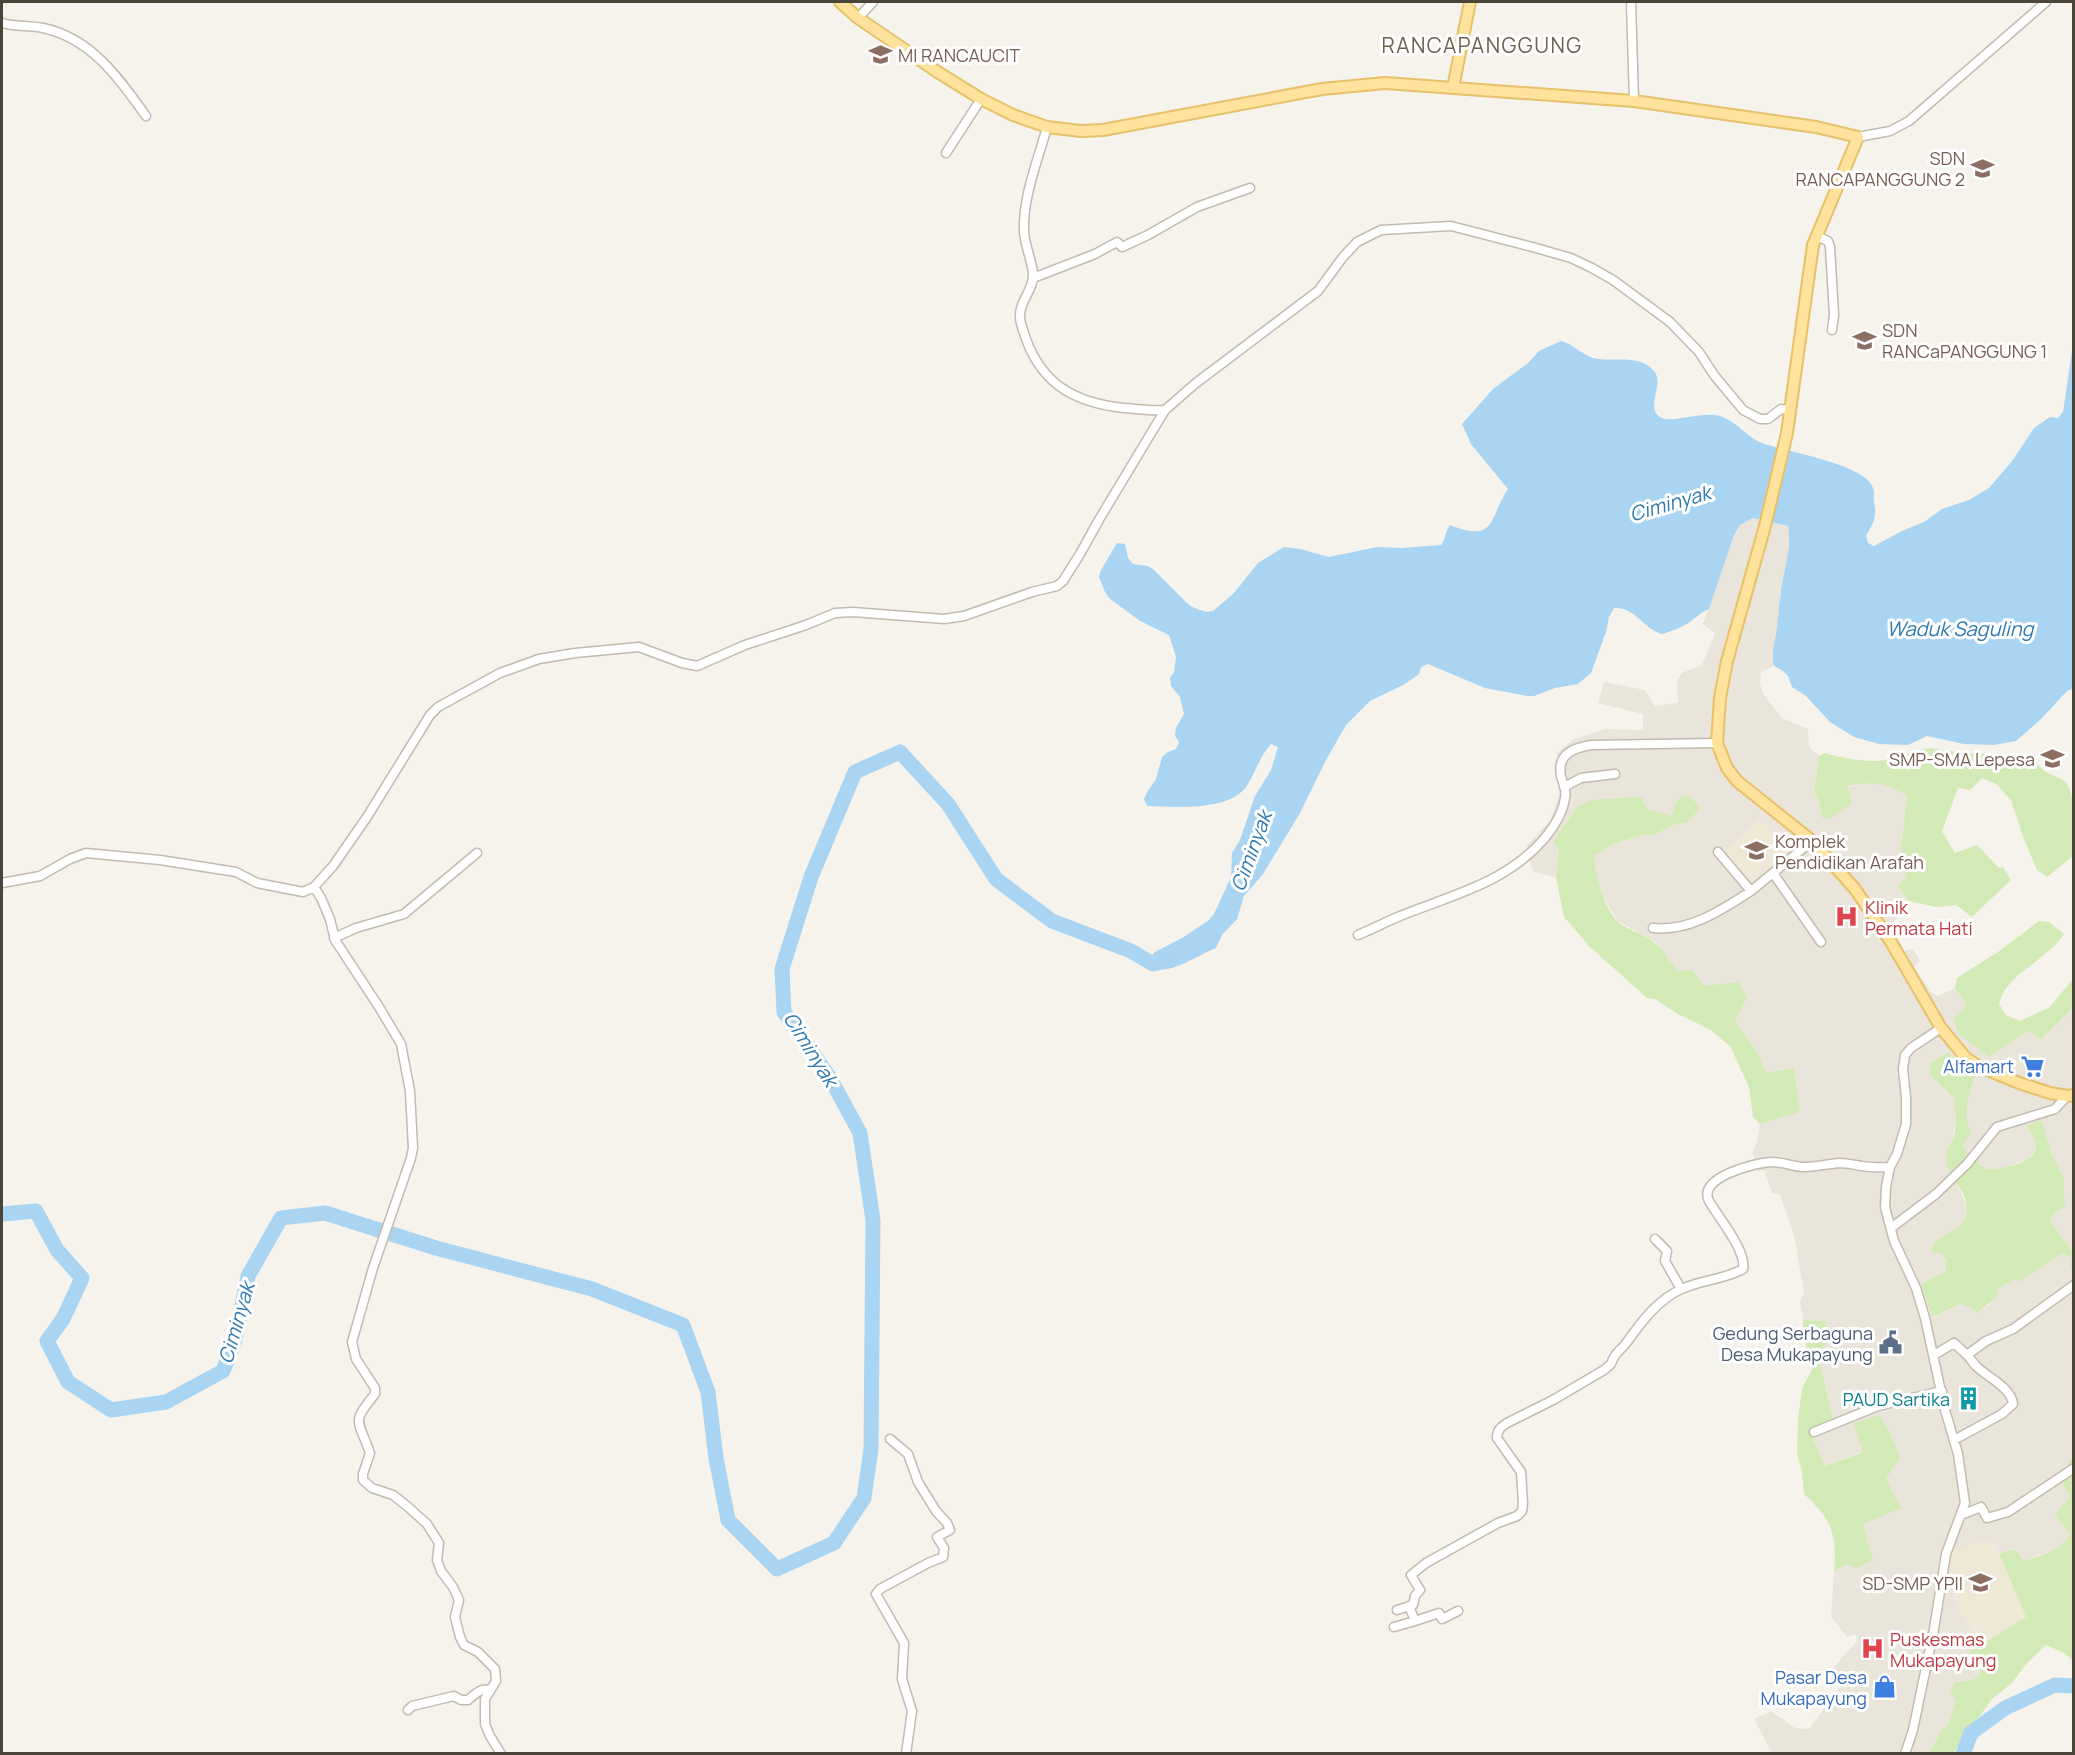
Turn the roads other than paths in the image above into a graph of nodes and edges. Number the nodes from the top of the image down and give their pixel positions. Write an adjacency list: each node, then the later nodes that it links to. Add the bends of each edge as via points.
1 (840, 2): 6 (main road)
2 (873, 2): 6 (street)
3 (1470, 2): 8 (main road)
4 (1631, 2): 10 (street)
5 (2046, 2): 13 (street, via 1909,121 1890,131)
6 (858, 18): 9 (main road)
7 (2, 23): 11 (street, via 42,28 86,48 111,69)
8 (1453, 88): 10 (main road); 12 (main road, via 1385,83 1353,86 1103,130)
9 (981, 99): 12 (main road); 14 (street)
10 (1634, 101): 13 (main road, via 1816,127)
11 (146, 116)
12 (1047, 127): 17 (street, via 1025,213)
13 (1858, 137): 16 (main road)
14 (946, 153)
15 (1250, 188): 17 (street, via 1197,207 1122,248 1117,242)
16 (1816, 236): 18 (street, via 1828,241 1830,247); 20 (main road, via 1809,260)
17 (1033, 278): 19 (street, via 1022,301 1020,317 1030,350 1054,383 1070,395 1098,404)
18 (1832, 330)
19 (1165, 410): 20 (street, via 1318,291 1358,242 1381,230 1451,226 1592,268 1670,322 1699,352 1743,410 1760,419 1781,409); 29 (street, via 1057,586 964,616 930,619 843,612 745,645 697,666 639,647 539,659 500,673 430,715 367,817)
20 (1791, 410): 21 (main road, via 1765,526 1727,661 1716,725)
21 (1717, 743): 23 (street, via 1578,747 1567,753 1560,764); 24 (main road, via 1737,781)
22 (1615, 774): 23 (street, via 1581,778)
23 (1564, 787): 32 (street, via 1566,797 1561,811 1545,837 1503,874)
24 (1812, 841): 27 (street); 35 (main road, via 1855,889)
25 (1718, 852): 30 (street)
26 (477, 853): 33 (street, via 404,914)
27 (1773, 873): 30 (street); 34 (street)
28 (2, 883): 29 (street, via 40,876 86,853 236,872 257,883 303,892)
29 (314, 887): 33 (street, via 327,911)
30 (1751, 891): 31 (street, via 1709,916 1671,929)
31 (1653, 928)
32 (1358, 935)
33 (334, 938): 55 (street, via 401,1044 410,1091 411,1158 352,1342 356,1359 375,1388 375,1394 358,1417 370,1453 363,1480 372,1488 393,1495 434,1534 439,1543 437,1560 441,1571 459,1600 454,1617 459,1637 495,1669 495,1686)
34 (1821, 942)
35 (1941, 1028): 36 (main road, via 1966,1058 1978,1066 2019,1083); 37 (street, via 1905,1056 1906,1124)
36 (2070, 1096): 38 (street, via 2055,1109 1998,1127 1936,1194)
37 (1890, 1167): 38 (street, via 1885,1207); 41 (street, via 1842,1163 1802,1167 1773,1162 1733,1170 1712,1183 1707,1192 1744,1267)
38 (1891, 1228): 42 (street, via 1916,1288)
39 (1655, 1239): 41 (street, via 1667,1251 1665,1261)
40 (2073, 1285): 43 (street, via 2013,1329)
41 (1681, 1289): 50 (street, via 1638,1324 1604,1370 1500,1428 1497,1438 1521,1472 1522,1511 1411,1575 1419,1590)
42 (1934, 1355): 43 (street, via 1954,1344); 44 (street)
43 (1967, 1355): 47 (street, via 2005,1390 2013,1404)
44 (1942, 1391): 45 (street, via 1878,1406); 47 (street)
45 (1814, 1432)
46 (891, 1439): 58 (street, via 908,1454 918,1482 950,1530 937,1537 944,1548 943,1557 876,1594 904,1643 902,1679 912,1711)
47 (1954, 1440): 49 (street, via 1964,1492)
48 (2073, 1468): 49 (street, via 2008,1512 1987,1518 1981,1507)
49 (1961, 1515): 59 (street, via 1946,1554 1934,1629)
50 (1409, 1606): 51 (street); 53 (street)
51 (1397, 1610)
52 (1458, 1611): 53 (street, via 1442,1619 1439,1612)
53 (1415, 1621): 54 (street)
54 (1394, 1627)
55 (490, 1690): 56 (street, via 479,1691 468,1700 454,1696); 57 (street, via 485,1699 485,1724)
56 (408, 1710)
57 (501, 1754)
58 (906, 1754)
59 (1905, 1754)

